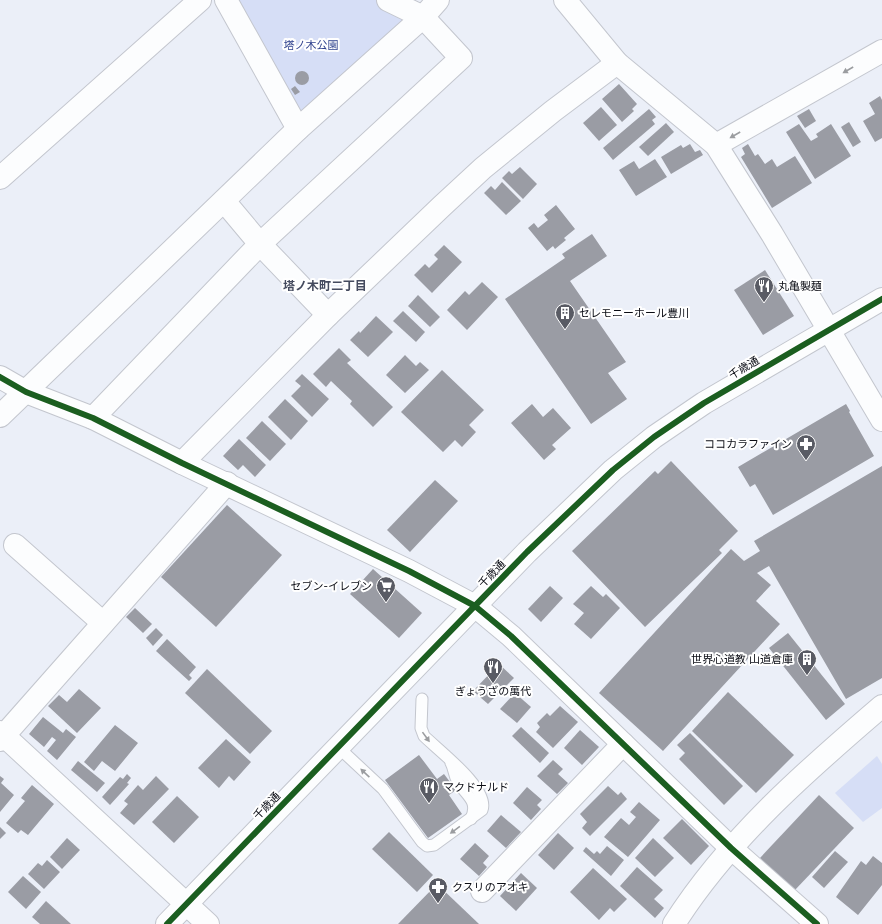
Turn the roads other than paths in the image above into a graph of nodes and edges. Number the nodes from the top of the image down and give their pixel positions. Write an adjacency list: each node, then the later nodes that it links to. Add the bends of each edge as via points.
1 (200, 0): 11 (street)
2 (226, 0): 9 (street)
3 (388, 0): 6 (street)
4 (438, 0): 6 (street)
5 (565, 0): 8 (street)
6 (423, 16): 9 (street); 13 (street, via 461,58)
7 (882, 51): 10 (street, one-way to 10)
8 (617, 63): 10 (street); 15 (street, via 483,168)
9 (298, 129): 12 (street)
10 (716, 145): 16 (street)
11 (0, 178)
12 (224, 201): 13 (street); 18 (street)
13 (260, 244): 15 (street); 20 (street)
14 (882, 299): 16 (street, 千歳通)
15 (328, 315): 22 (street)
16 (828, 330): 21 (street); 25 (street, 千歳通, via 704,403 654,437 588,492)
17 (0, 377): 18 (street)
18 (26, 392): 19 (street); 20 (street)
19 (0, 416)
20 (93, 418): 22 (street)
21 (882, 420)
22 (182, 463): 23 (street)
23 (227, 483): 25 (street); 26 (street)
24 (16, 545): 26 (street)
25 (476, 606): 30 (street, via 511,636); 31 (street, 千歳通)
26 (103, 623): 29 (street)
27 (422, 699): 31 (lane, one-way to 31, via 421,728 424,736 449,760 457,780 472,800 474,811 470,819 434,845 425,845 383,789)
28 (882, 706): 32 (street, via 812,766)
29 (1, 736): 34 (street)
30 (623, 744): 32 (street); 33 (street)
31 (338, 747): 34 (street, 千歳通)
32 (731, 848): 37 (street); 38 (street)
33 (482, 891)
34 (187, 903): 35 (street, 千歳通); 36 (street)
35 (167, 924)
36 (208, 924)
37 (674, 924)
38 (817, 924)

